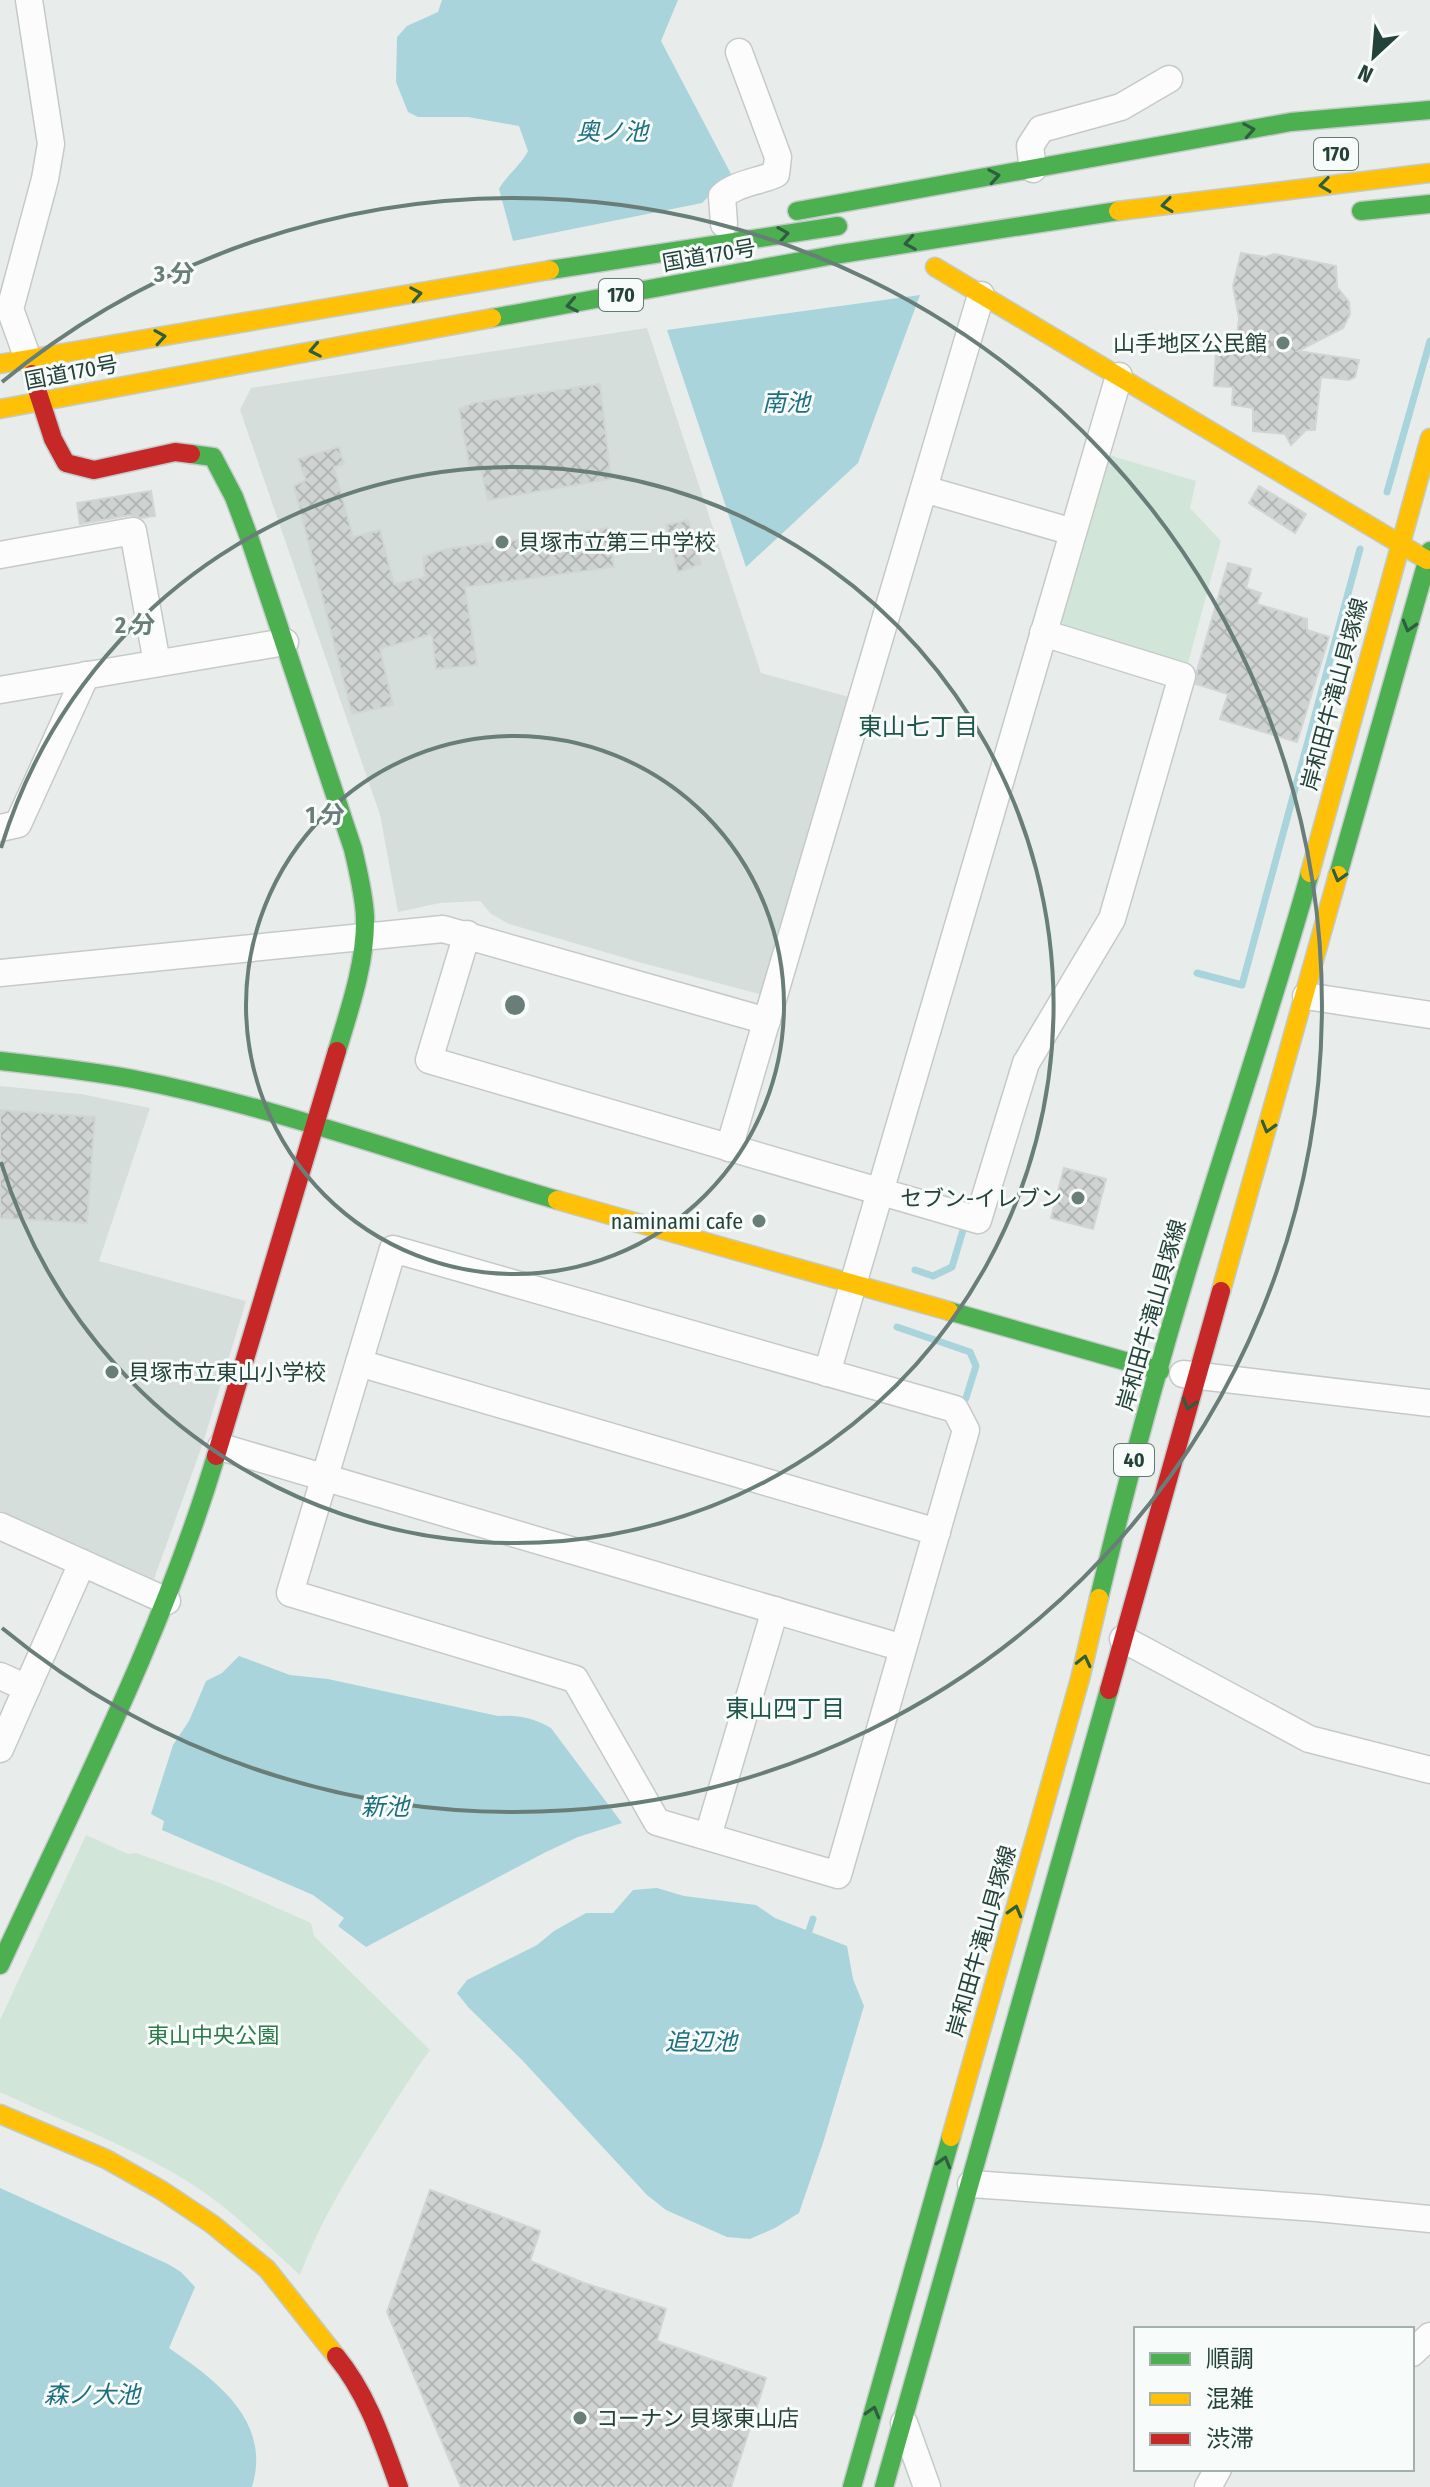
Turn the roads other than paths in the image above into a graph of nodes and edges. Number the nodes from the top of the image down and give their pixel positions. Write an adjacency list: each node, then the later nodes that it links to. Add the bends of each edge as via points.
1 (29, 0): 17 (street, via 51,144)
2 (739, 52): 10 (street, via 778,157 776,174 732,187 722,196)
3 (1169, 79): 5 (street, via 1121,107 1041,129 1030,146)
4 (1430, 110): 5 (main road, one-way to 4, via 1291,122)
5 (1033, 169): 8 (main road, one-way to 5)
6 (1430, 173): 14 (main road, 国道170号 / 170, one-way to 14, via 954,235)
7 (1430, 204): 9 (main road)
8 (786, 213)
9 (1341, 213)
10 (732, 223): 13 (main road)
11 (854, 223): 13 (main road, 国道170号 / 170, one-way to 11)
12 (966, 263): 16 (main road, via 927,268)
13 (545, 271): 18 (main road, 国道170号 / 170, one-way to 13)
14 (749, 271): 15 (main road); 21 (main road, 国道170号 / 170, one-way to 21)
15 (784, 285)
16 (981, 295): 20 (main road); 24 (street)
17 (5, 306): 18 (street)
18 (28, 359): 19 (main road, 国道170号 / 170); 21 (main road)
19 (0, 364)
20 (1119, 376): 25 (street); 26 (main road)
21 (39, 402): 22 (main road, 国道170号 / 170); 30 (main road, via 66,463 94,470 175,452 213,457 238,505)
22 (0, 409)
23 (1430, 438): 26 (main road, 岸和田牛滝山貝塚線 / 40)
24 (924, 489): 25 (street); 40 (street)
25 (1073, 532): 29 (street)
26 (1401, 544): 28 (main road); 47 (main road, 岸和田牛滝山貝塚線 / 40, via 1287,955)
27 (0, 555): 31 (street, via 133,531)
28 (1429, 558): 38 (main road, 40, one-way to 38)
29 (1043, 633): 44 (street); 44 (street, via 1182,676 1112,919 1026,1063 978,1220)
30 (285, 642): 31 (street); 36 (main road, via 347,832 363,900)
31 (157, 663): 32 (street)
32 (86, 675): 33 (street); 34 (street, via 18,824)
33 (0, 690)
34 (0, 828)
35 (467, 934): 36 (street, via 443,929); 40 (street); 43 (street, via 429,1060)
36 (364, 938): 37 (street); 42 (main road, via 359,975)
37 (0, 973)
38 (1306, 996): 39 (street); 49 (main road, 40, one-way to 49)
39 (1430, 1015)
40 (767, 1021): 43 (street)
41 (0, 1061): 42 (main road, via 174,1087)
42 (314, 1127): 45 (main road); 51 (main road)
43 (729, 1148): 44 (street)
44 (879, 1192): 45 (street)
45 (852, 1283): 47 (main road); 48 (street)
46 (359, 1363): 48 (street, via 393,1249); 52 (street); 54 (street)
47 (1160, 1371): 49 (street); 73 (main road, 岸和田牛滝山貝塚線 / 40, one-way to 47, via 1080,1679 1122,1501)
48 (827, 1373): 54 (street, via 955,1409 966,1430)
49 (1197, 1375): 50 (street); 58 (main road, 40, one-way to 58)
50 (1430, 1403)
51 (221, 1447): 52 (street); 56 (main road)
52 (325, 1478): 57 (street); 64 (street, via 290,1593 575,1679 657,1822)
53 (0, 1526): 55 (street)
54 (937, 1532): 59 (street)
55 (82, 1563): 56 (street); 61 (street)
56 (167, 1601): 65 (main road)
57 (775, 1610): 59 (street); 64 (street)
58 (1123, 1639): 63 (street, via 1309,1739); 67 (main road, 40)
59 (903, 1648): 64 (street, via 838,1875)
60 (0, 1676): 61 (street)
61 (27, 1688): 62 (street)
62 (0, 1749)
63 (1430, 1770)
64 (708, 1836)
65 (0, 1965)
66 (0, 2114): 72 (main road, via 106,2159 161,2190 267,2269 355,2379)
67 (971, 2184): 68 (street); 71 (main road, 40)
68 (1430, 2219)
69 (1430, 2336): 70 (street)
70 (1414, 2351)
71 (904, 2421): 74 (main road, 40); 75 (street)
72 (399, 2487)
73 (852, 2487)
74 (884, 2487)
75 (927, 2487)

